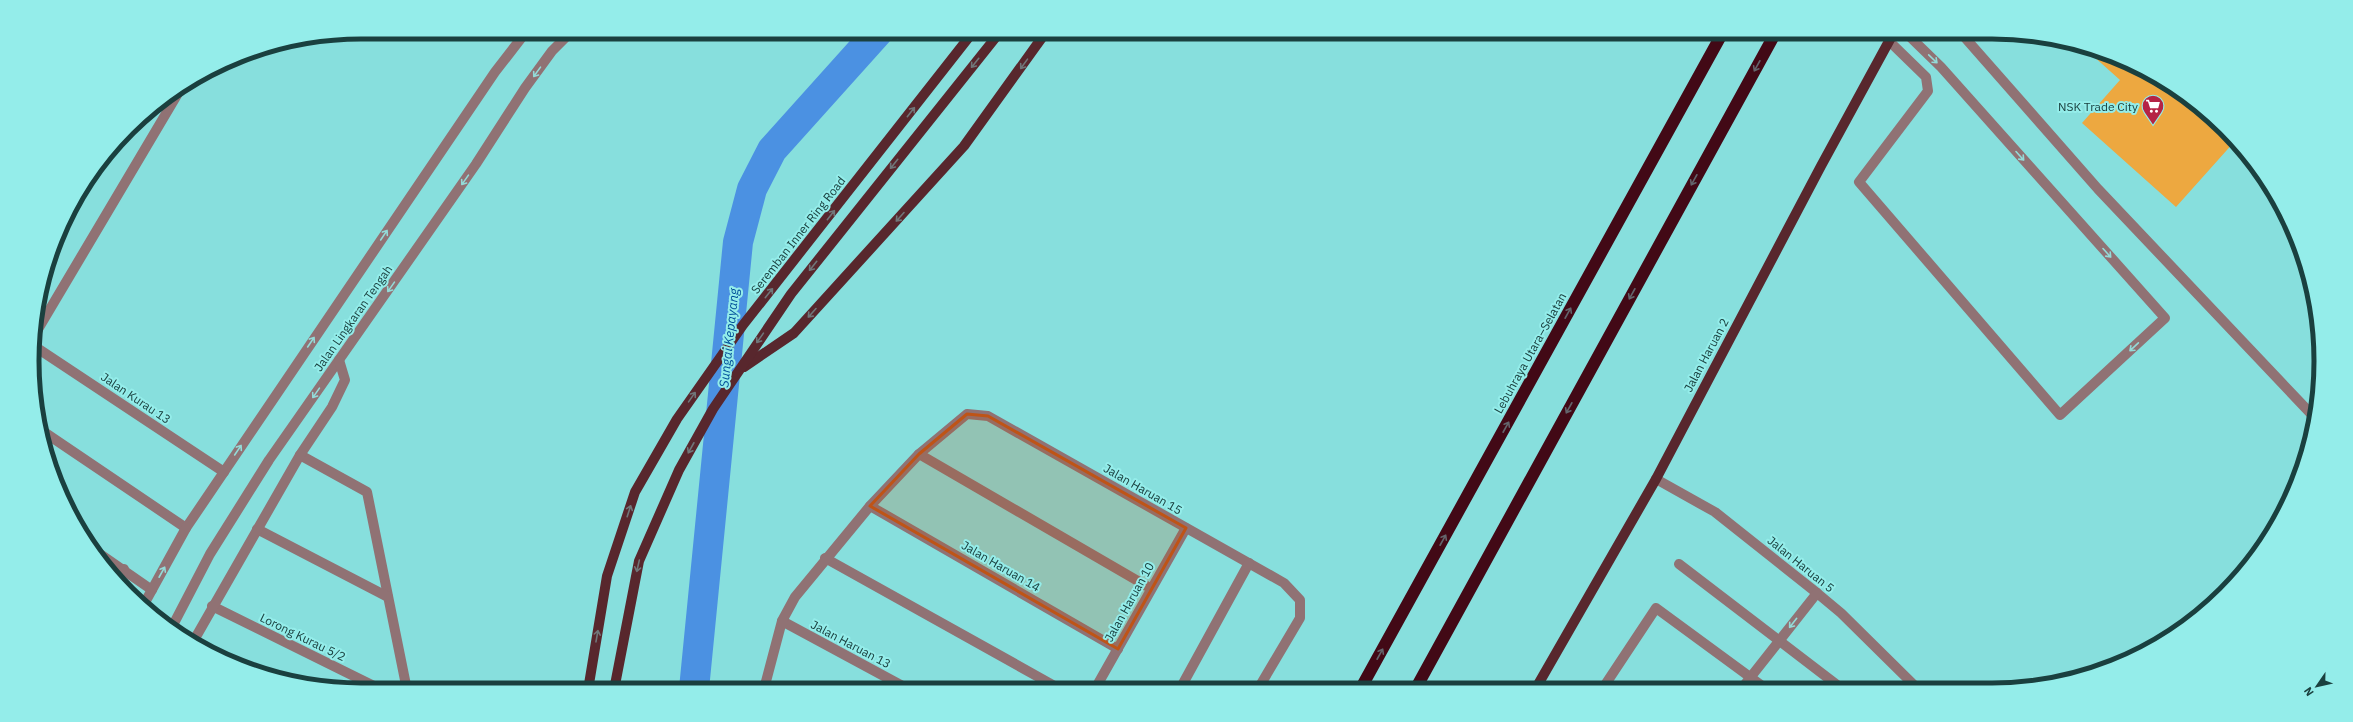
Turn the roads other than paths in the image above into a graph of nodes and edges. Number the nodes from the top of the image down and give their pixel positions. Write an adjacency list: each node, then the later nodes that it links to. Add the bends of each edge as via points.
1 (521, 39): 23 (street, Jalan Lingkaran Tengah, one-way to 1, via 491,78)
2 (558, 39): 13 (street)
3 (564, 39): 13 (street, Jalan Lingkaran Tengah)
4 (968, 39): 49 (main road, Seremban Inner Ring Road, one-way to 4, via 607,576 635,492 677,418 743,325)
5 (994, 39): 18 (main road, one-way to 18, via 791,294)
6 (1041, 39): 18 (main road, one-way to 18, via 964,146 794,333)
7 (1719, 39): 57 (highway, Lebuhraya Utara–Selatan, one-way to 7)
8 (1772, 39): 58 (highway, one-way to 58)
9 (1890, 39): 24 (main road, Jalan Haruan 2)
10 (1894, 39): 11 (street, one-way to 10, via 1941,67 2165,318 2060,415 1859,182 1928,91 1926,77)
11 (1912, 39)
12 (1966, 39): 19 (street, via 2098,189)
13 (552, 52): 17 (street, Jalan Lingkaran Tengah, one-way to 17)
14 (175, 98): 15 (street)
15 (42, 323)
16 (40, 350): 23 (street, Jalan Kurau 13)
17 (339, 360): 22 (street, via 345,380 332,407); 42 (street, Jalan Lingkaran Tengah, one-way to 42, via 236,510)
18 (738, 370): 50 (main road, one-way to 50, via 679,470 639,561)
19 (2310, 412)
20 (48, 435): 26 (street)
21 (919, 454): 25 (street); 27 (street, Jalan Haruan 15, via 967,414 988,416); 35 (street)
22 (300, 455): 28 (street); 38 (street, via 367,492)
23 (224, 472): 26 (street, Jalan Lingkaran Tengah)
24 (1656, 479): 37 (street, Jalan Haruan 5, via 1716,512); 59 (main road, Jalan Haruan 2)
25 (870, 506): 30 (street); 45 (street, Jalan Haruan 14)
26 (186, 528): 36 (street, Jalan Lingkaran Tengah, one-way to 26)
27 (1186, 528): 31 (street, Jalan Haruan 15); 35 (street, Jalan Haruan 10)
28 (257, 529): 38 (street); 40 (street)
29 (107, 558): 33 (street)
30 (825, 558): 41 (street, via 795,597); 53 (street)
31 (1249, 564): 55 (street); 56 (street, Jalan Haruan 15, via 1284,583 1300,600 1300,618)
32 (1679, 564): 44 (street)
33 (124, 569): 34 (street); 36 (street)
34 (121, 575)
35 (1150, 588): 45 (street, Jalan Haruan 10)
36 (152, 590): 39 (street, Jalan Lingkaran Tengah)
37 (1818, 593): 44 (street, one-way to 44); 64 (street, Jalan Haruan 5)
38 (388, 597): 48 (street)
39 (147, 601)
40 (212, 606): 43 (street); 47 (street, Lorong Kurau 5/2)
41 (782, 621): 51 (street); 52 (street, Jalan Haruan 13)
42 (174, 623)
43 (196, 637)
44 (1781, 639): 46 (street); 63 (street)
45 (1118, 649): 54 (street, Jalan Haruan 10)
46 (1751, 676): 60 (street, via 1656,608); 61 (street); 62 (street)
47 (368, 683)
48 (406, 683)
49 (589, 683)
50 (615, 683)
51 (769, 683)
52 (897, 683)
53 (1049, 683)
54 (1098, 683)
55 (1183, 683)
56 (1261, 683)
57 (1364, 683)
58 (1419, 683)
59 (1539, 683)
60 (1606, 683)
61 (1746, 683)
62 (1759, 683)
63 (1835, 683)
64 (1912, 683)

